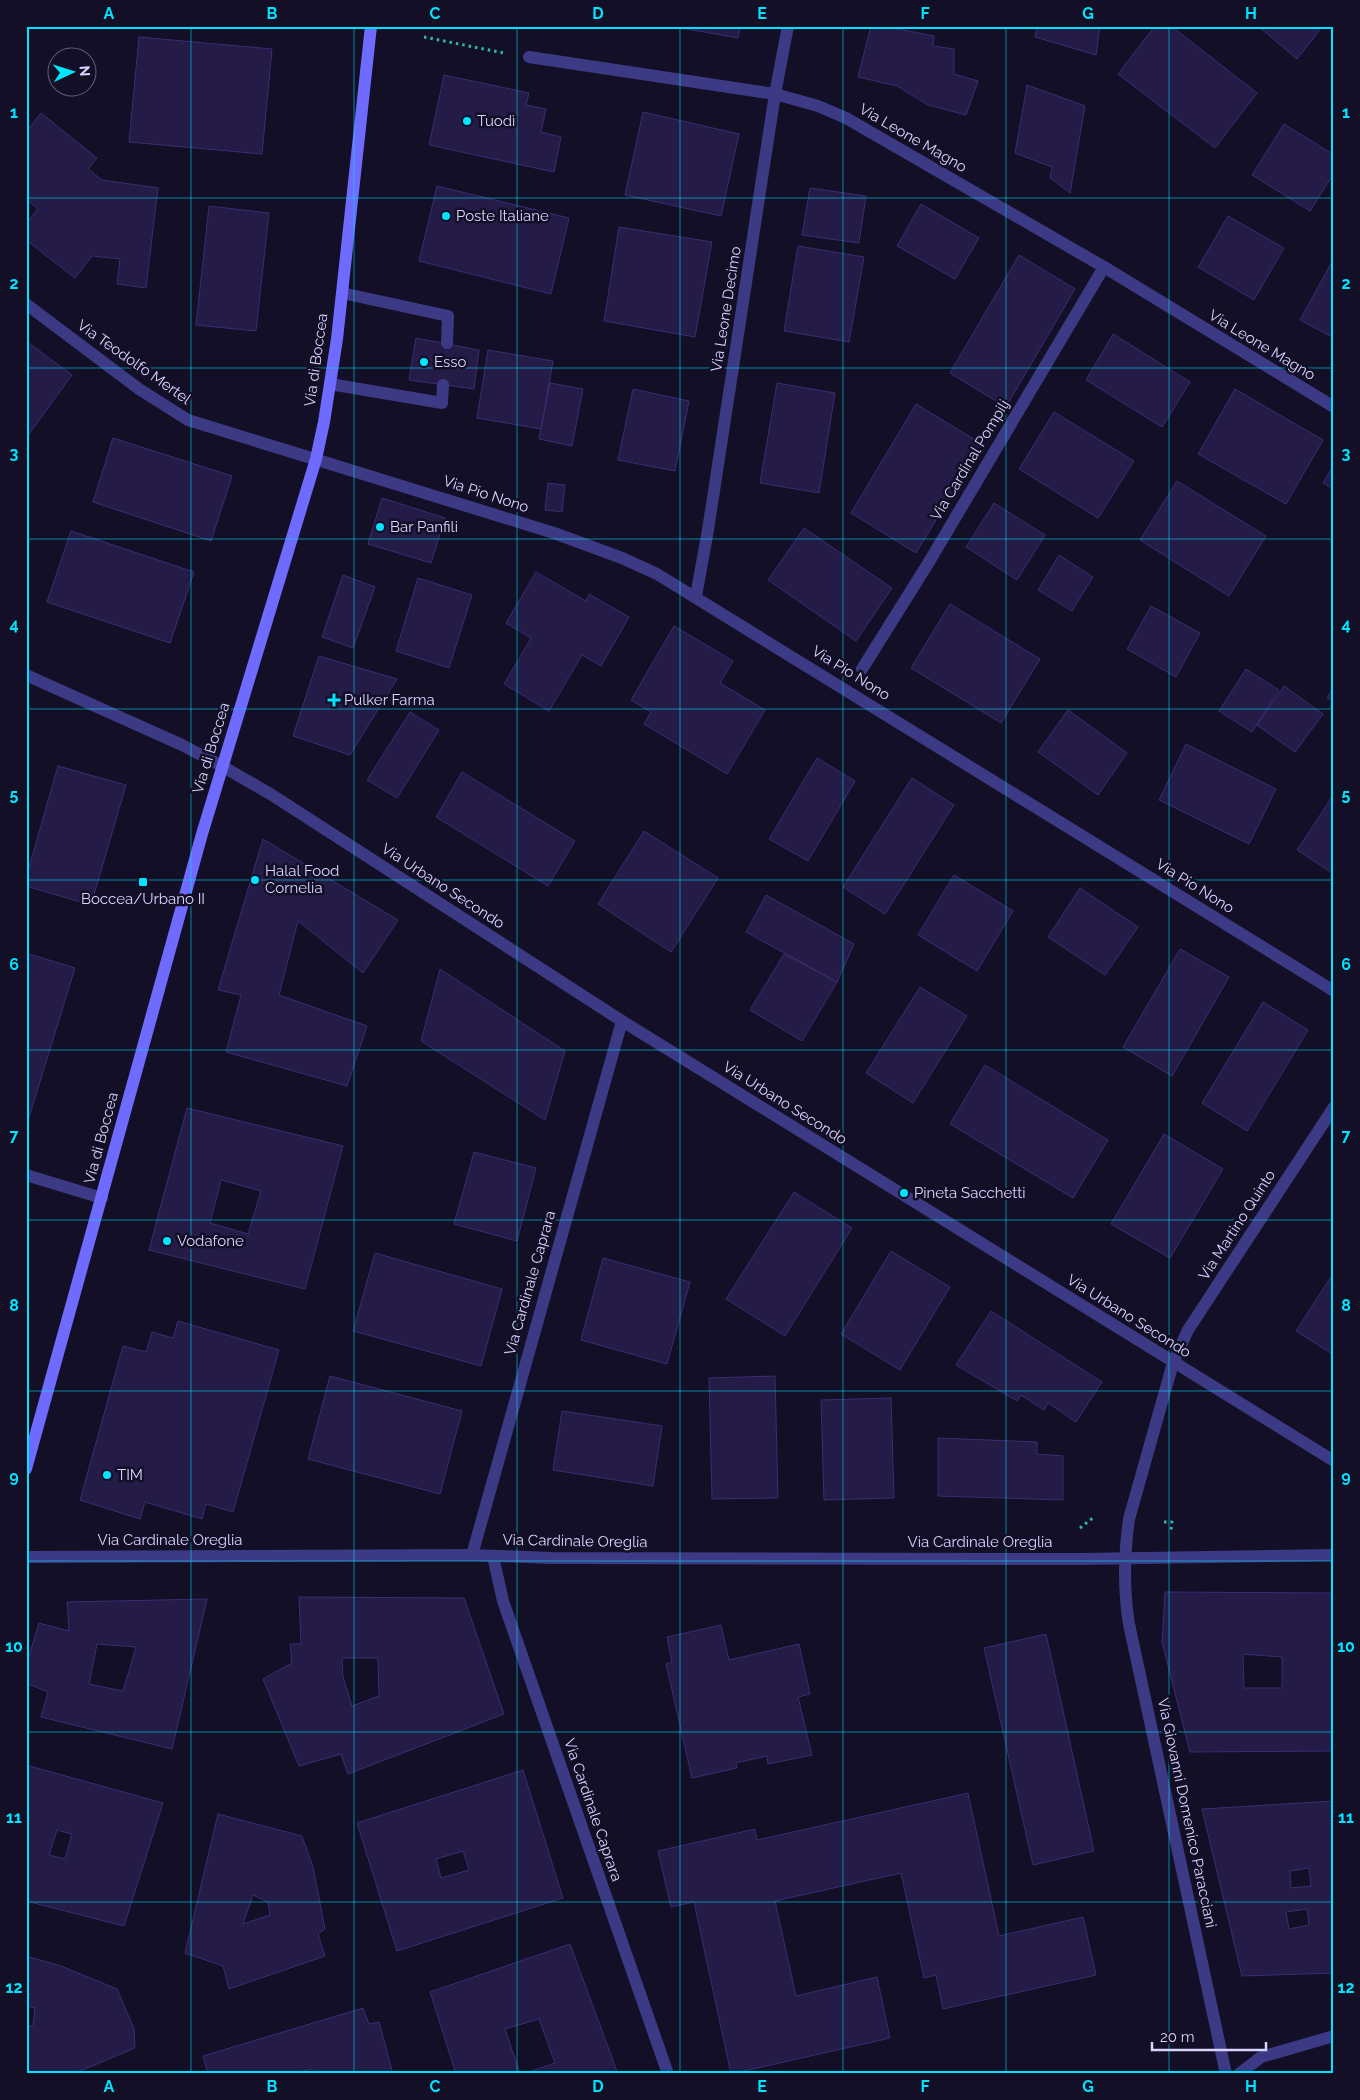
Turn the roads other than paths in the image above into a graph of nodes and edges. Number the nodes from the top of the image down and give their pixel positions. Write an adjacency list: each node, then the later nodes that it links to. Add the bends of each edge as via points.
1 (371, 26): 6 (main road, Via di Boccea)
2 (788, 26): 4 (street, Via Leone Decimo)
3 (529, 57): 4 (street, Via Leone Magno)
4 (775, 94): 5 (street, Via Leone Magno, via 846,118); 13 (street, Via Leone Decimo)
5 (1104, 268): 11 (street, Via Leone Magno); 14 (street, Via Cardinal Pompilj)
6 (342, 293): 8 (street, via 448,316); 9 (main road, Via di Boccea)
7 (26, 304): 12 (street, Via Teodolfo Mertel, via 139,389 188,420)
8 (447, 343)
9 (330, 384): 10 (street, via 442,403); 12 (main road, Via di Boccea)
10 (443, 385)
11 (1334, 407)
12 (316, 459): 13 (street, Via Pio Nono, via 554,533 640,566); 16 (main road, Via di Boccea)
13 (696, 596): 17 (street, Via Pio Nono)
14 (862, 669)
15 (26, 675): 16 (street, Via Urbano Secondo)
16 (222, 766): 18 (street, Via Urbano Secondo, via 272,795); 21 (main road, Via di Boccea)
17 (1334, 991)
18 (622, 1022): 22 (street, Via Urbano Secondo); 25 (street, Via Cardinale Caprara)
19 (1334, 1107): 22 (street, Via Martino Quinto, via 1188,1330)
20 (26, 1175): 21 (street)
21 (102, 1198): 24 (main road, Via di Boccea)
22 (1173, 1363): 23 (street, Via Urbano Secondo); 29 (street, Via Martino Quinto, via 1129,1519)
23 (1334, 1461)
24 (26, 1469)
25 (472, 1555): 27 (street, Via Cardinale Oreglia); 28 (street, Via Cardinale Oreglia)
26 (1334, 1555): 29 (street, Via Cardinale Oreglia)
27 (26, 1556)
28 (493, 1556): 29 (street, Via Cardinale Oreglia); 31 (street, Via Cardinale Caprara, via 503,1601)
29 (1124, 1558): 32 (street, Via Giovanni Domenico Paracciani, via 1124,1595 1129,1624)
30 (1334, 2036): 33 (street, via 1261,2057)
31 (668, 2074)
32 (1226, 2074)
33 (1239, 2074)

